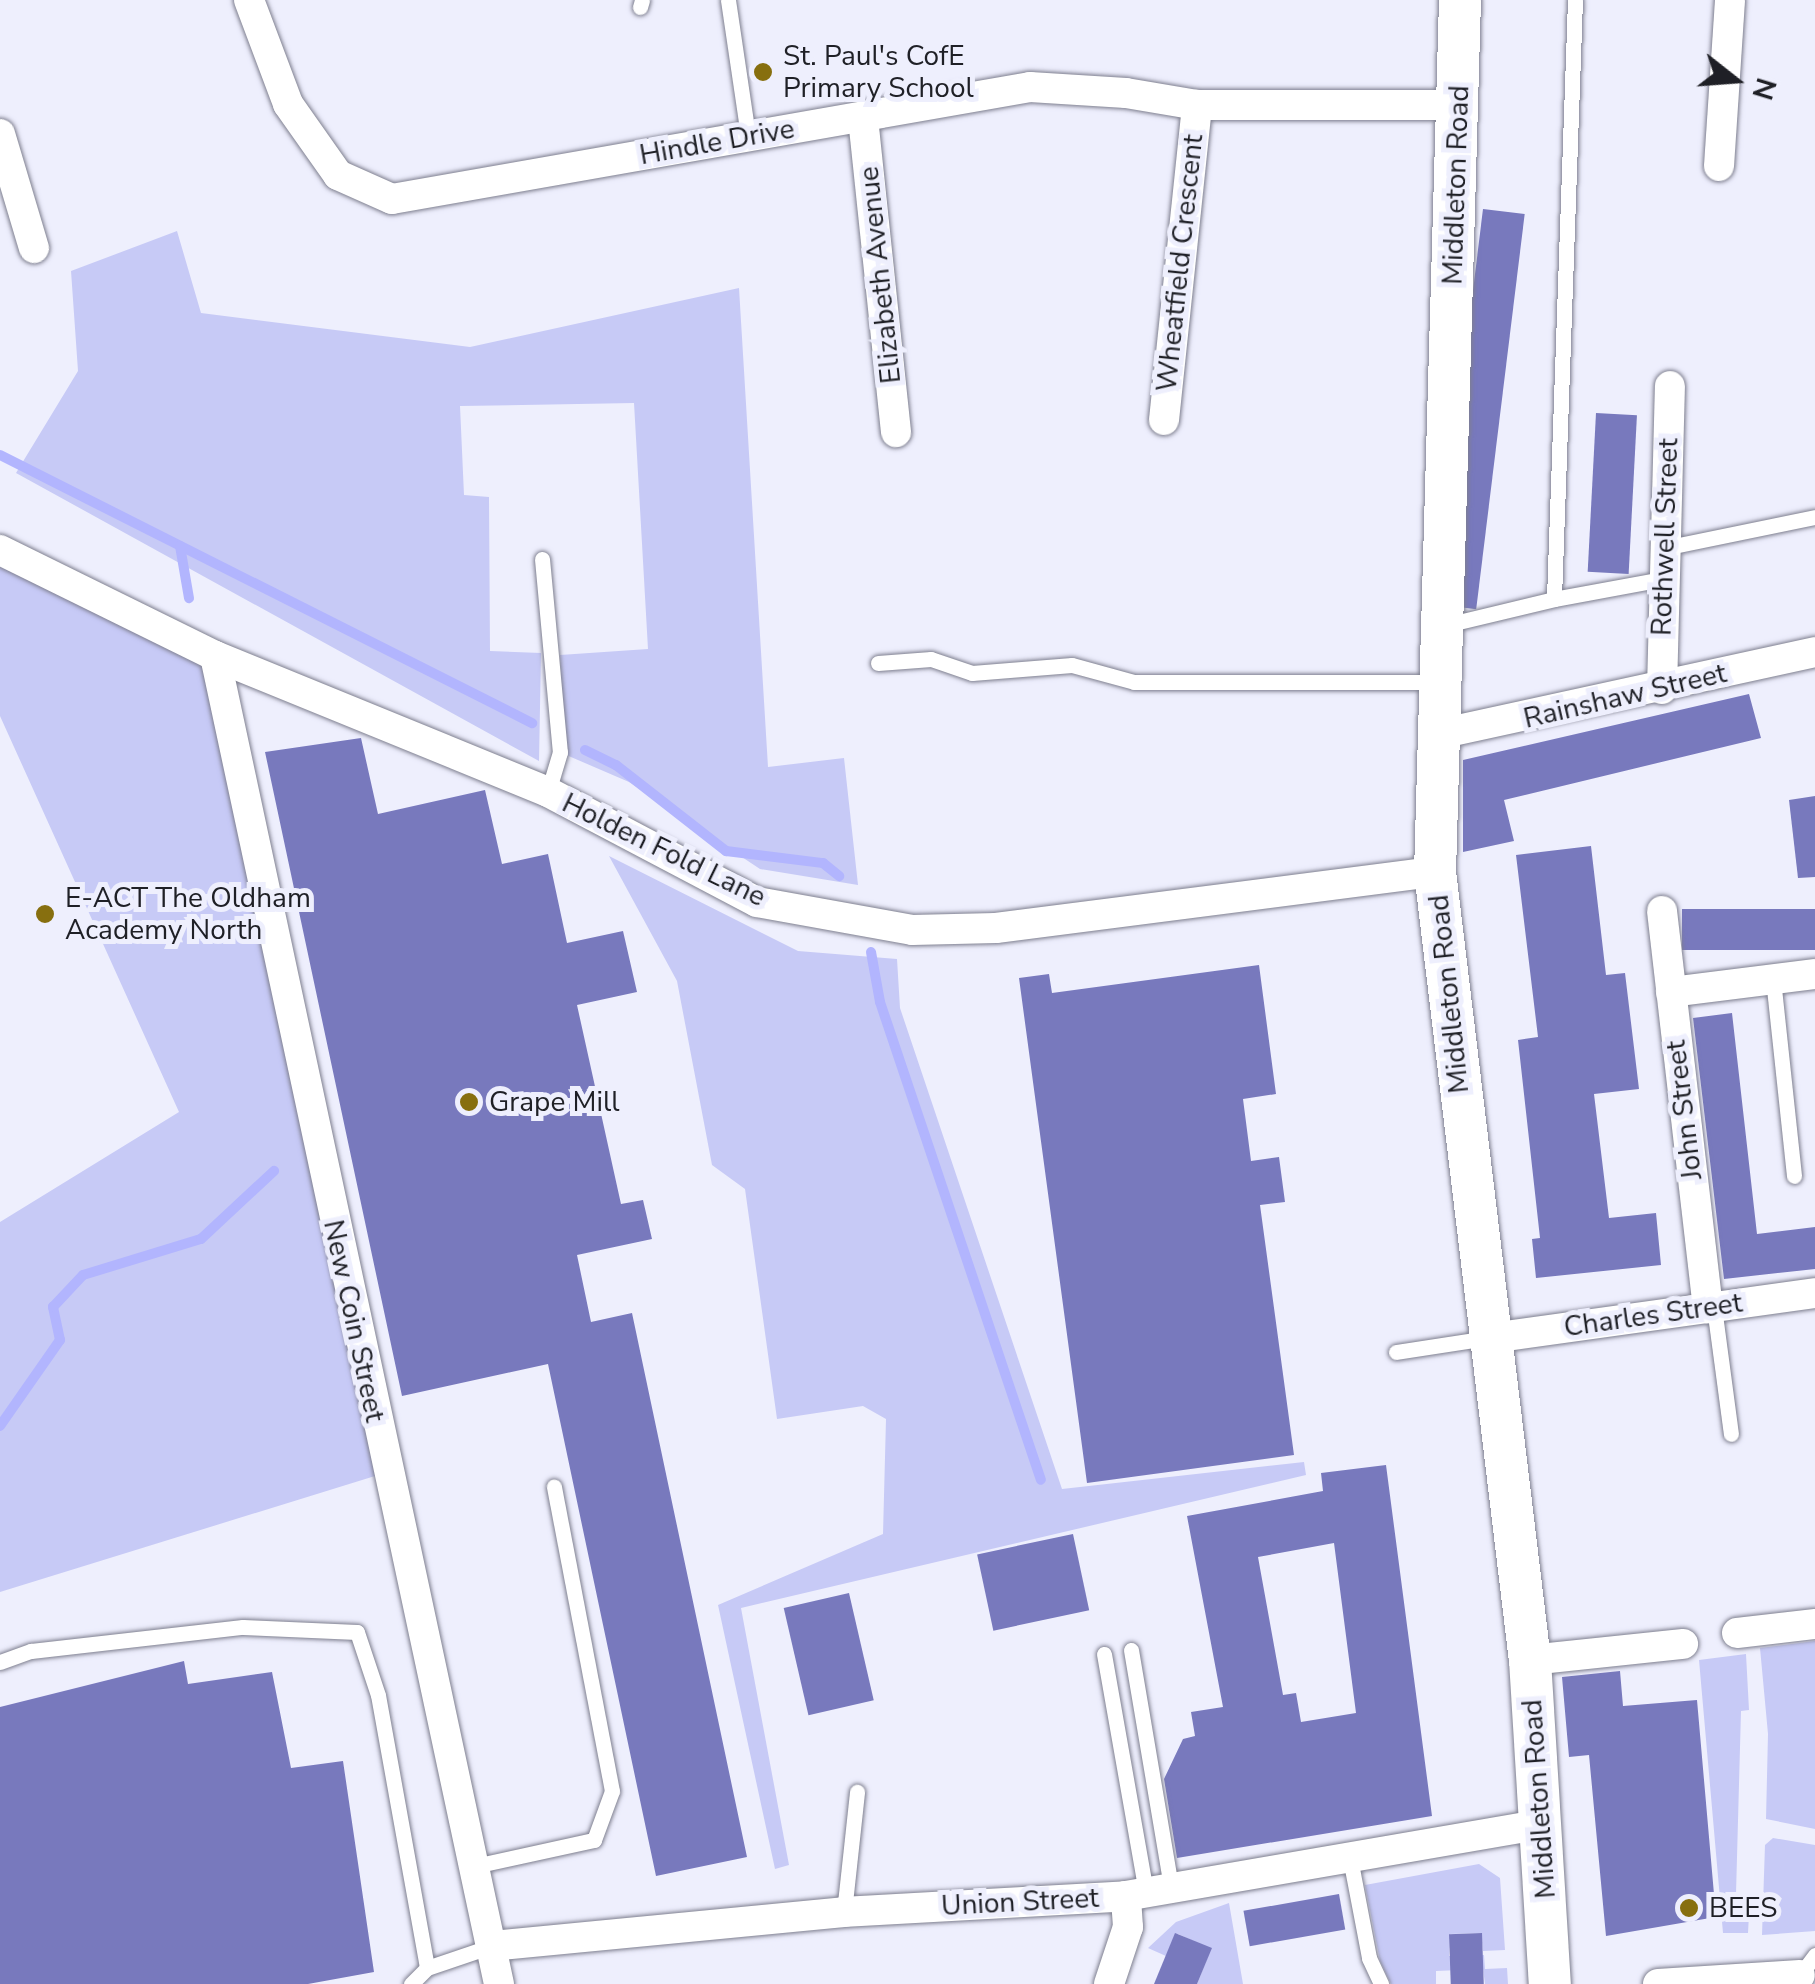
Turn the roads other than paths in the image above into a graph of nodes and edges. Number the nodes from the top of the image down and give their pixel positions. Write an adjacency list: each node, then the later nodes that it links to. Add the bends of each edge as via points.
1 (250, 0): 10 (street, Hindle Drive, via 288,104 338,174 392,199)
2 (728, 0): 10 (lane)
3 (1460, 0): 6 (main road, Middleton Road)
4 (1575, 0): 21 (lane)
5 (1730, 0): 11 (street)
6 (1460, 104): 7 (street, Hindle Drive); 22 (main road, Middleton Road)
7 (1197, 106): 8 (street, Hindle Drive, via 1126,92 1030,88); 14 (street, Wheatfield Crescent)
8 (863, 118): 10 (street, Hindle Drive); 15 (street, Elizabeth Avenue)
9 (0, 134): 12 (street)
10 (748, 136)
11 (1719, 166)
12 (34, 248)
13 (1670, 386): 17 (street, Rothwell Street)
14 (1164, 420)
15 (896, 432)
16 (1815, 518): 17 (lane)
17 (1664, 548): 20 (street, Rothwell Street)
18 (0, 550): 24 (street, Holden Fold Lane)
19 (542, 559): 29 (lane, via 560,752)
20 (1664, 579): 21 (lane); 27 (street, Rothwell Street)
21 (1554, 599): 22 (lane)
22 (1438, 626): 26 (main road, Middleton Road)
23 (1815, 652): 27 (street, Rainshaw Street)
24 (215, 656): 29 (street, Holden Fold Lane); 52 (street, New Coin Street)
25 (878, 663): 26 (lane, via 931,659 972,673 1072,666 1134,682)
26 (1436, 682): 28 (main road, Middleton Road)
27 (1662, 689): 28 (street, Rainshaw Street)
28 (1435, 735): 30 (main road, Middleton Road)
29 (548, 792): 30 (street, Holden Fold Lane, via 757,902 912,930 996,928)
30 (1435, 872): 38 (main road, Middleton Road)
31 (1662, 911): 34 (street, John Street)
32 (1815, 974): 33 (street)
33 (1773, 979): 34 (street); 35 (lane)
34 (1671, 992): 37 (street, John Street)
35 (1794, 1176)
36 (1815, 1293): 37 (street, Charles Street)
37 (1711, 1307): 38 (street, Charles Street); 40 (lane)
38 (1491, 1338): 39 (lane); 47 (main road, Middleton Road)
39 (1396, 1352)
40 (1731, 1434)
41 (554, 1486): 52 (lane, via 612,1791 594,1840)
42 (1815, 1624): 43 (street)
43 (1737, 1634)
44 (1683, 1644): 47 (street)
45 (1132, 1650): 53 (lane)
46 (1104, 1654): 53 (lane)
47 (1530, 1660): 50 (main road, Middleton Road)
48 (0, 1662): 57 (lane, via 31,1651 243,1627 357,1632 378,1695)
49 (857, 1792): 54 (lane)
50 (1543, 1824): 51 (street, Union Street); 62 (main road, Middleton Road)
51 (1350, 1858): 53 (street, Union Street); 61 (lane, via 1369,1958)
52 (470, 1868): 55 (street, New Coin Street)
53 (1148, 1892): 54 (street, Union Street); 60 (street)
54 (844, 1912): 55 (street, Union Street)
55 (492, 1946): 57 (lane); 59 (street, New Coin Street)
56 (1808, 1965): 64 (street)
57 (427, 1968): 58 (lane)
58 (411, 1984)
59 (499, 1984)
60 (1109, 1984)
61 (1381, 1984)
62 (1550, 1984)
63 (1658, 1984): 64 (street)
64 (1674, 1984)

